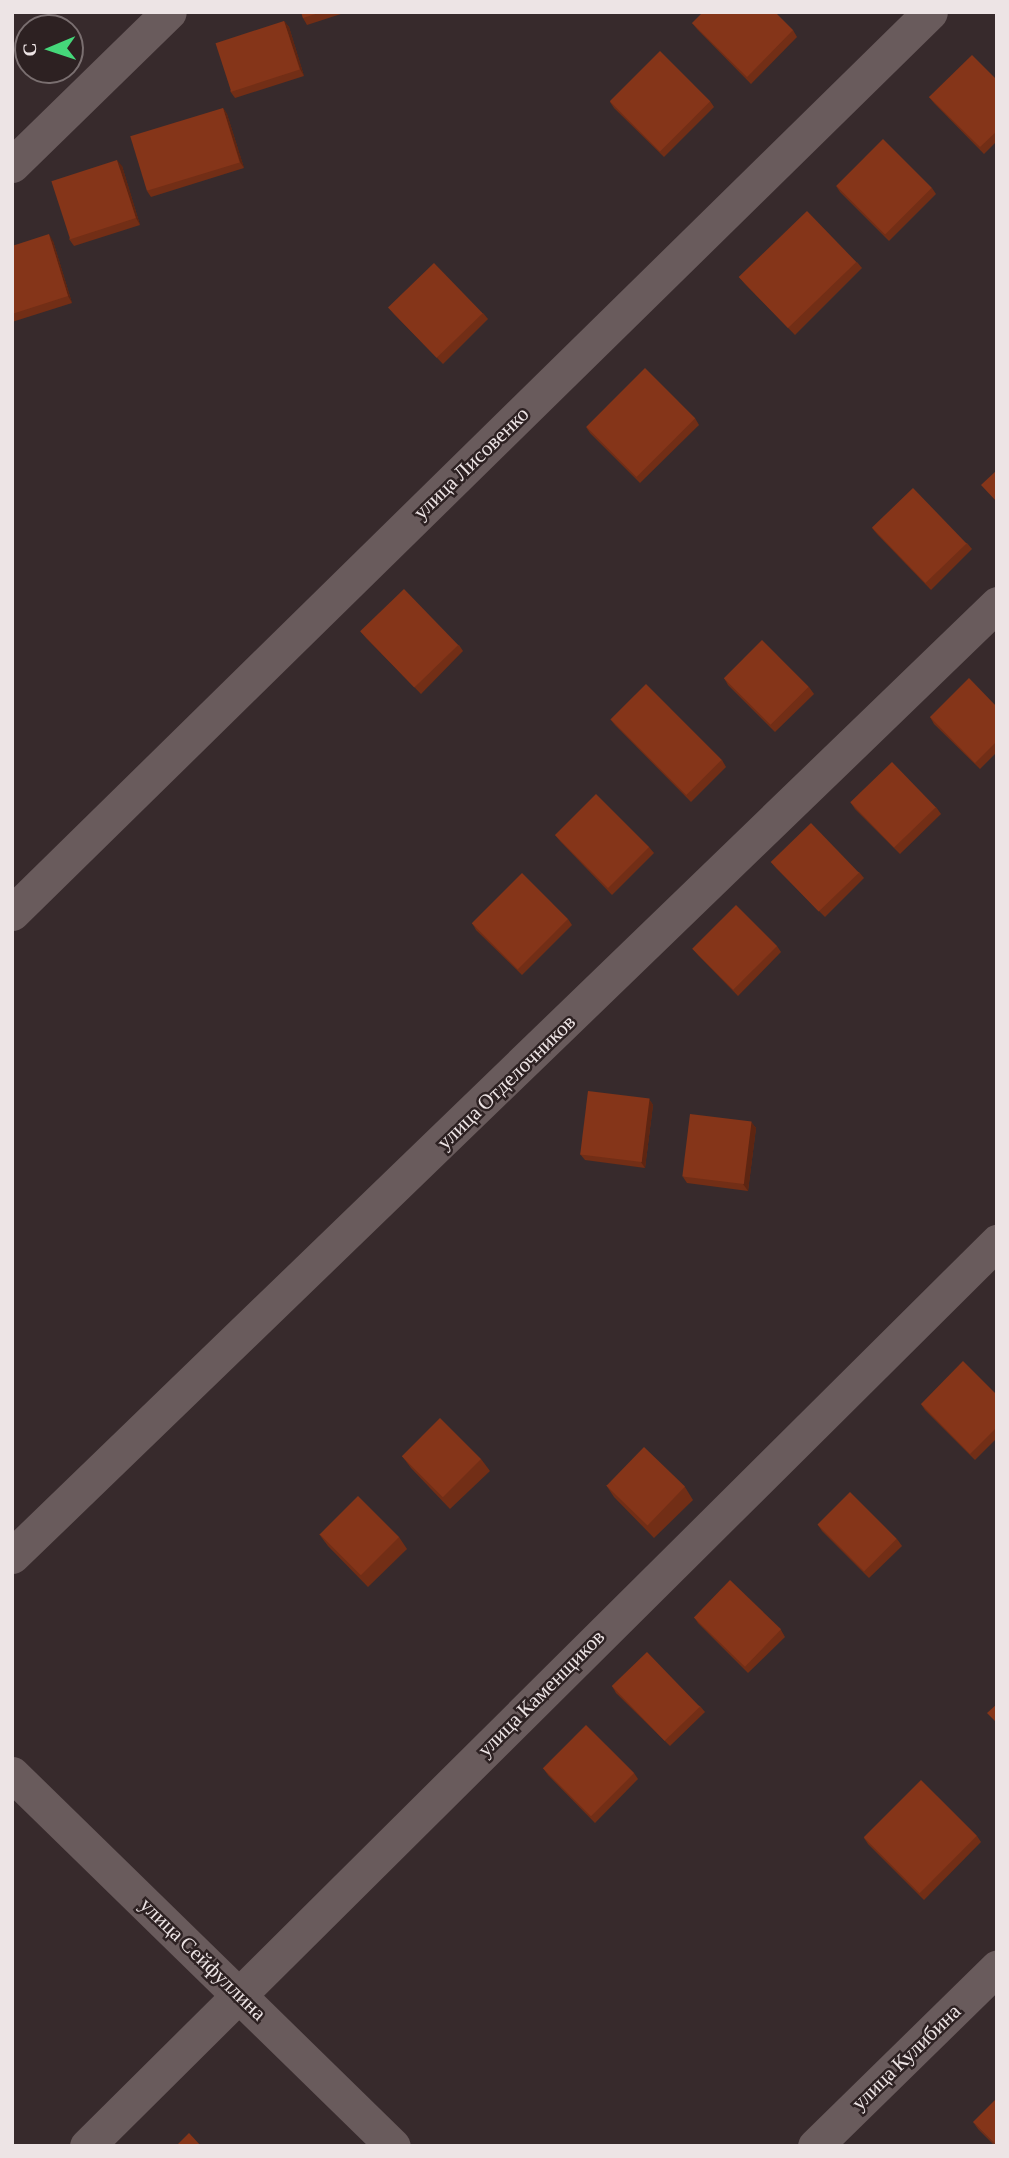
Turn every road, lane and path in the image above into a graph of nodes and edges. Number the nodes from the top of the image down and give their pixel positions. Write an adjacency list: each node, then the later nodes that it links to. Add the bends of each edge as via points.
1 (169, 12): 3 (street)
2 (930, 12): 5 (street, улица Лисовенко)
3 (12, 165)
4 (997, 604): 7 (street, улица Отделочников)
5 (12, 913)
6 (997, 1242): 10 (street, улица Каменщиков)
7 (12, 1556)
8 (12, 1774): 10 (street, улица Сейфуллина)
9 (997, 1968): 13 (street, улица Кулибина)
10 (239, 1993): 11 (street, улица Каменщиков); 12 (street, улица Сейфуллина)
11 (87, 2146)
12 (393, 2146)
13 (815, 2146)

